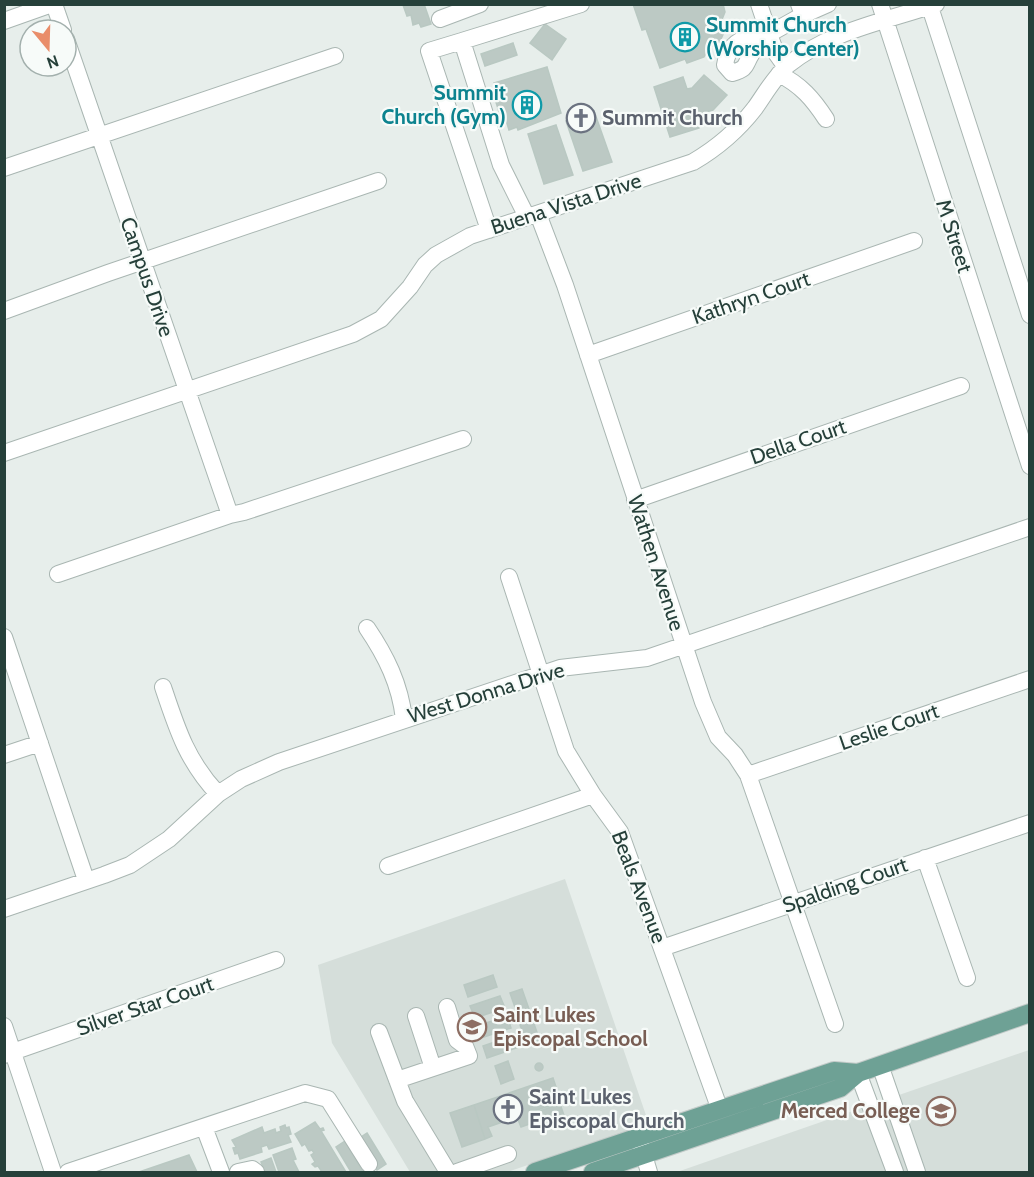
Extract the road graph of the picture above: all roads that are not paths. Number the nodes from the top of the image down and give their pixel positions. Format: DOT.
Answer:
graph roads {
  1 [pos="53,4"];
  2 [pos="480,4"];
  3 [pos="582,4"];
  4 [pos="759,4"];
  5 [pos="828,4"];
  6 [pos="880,4"];
  7 [pos="932,5"];
  8 [pos="801,10"];
  9 [pos="440,19"];
  10 [pos="4,21"];
  11 [pos="885,21"];
  12 [pos="769,34"];
  13 [pos="462,41"];
  14 [pos="335,56"];
  15 [pos="782,71"];
  16 [pos="78,74"];
  17 [pos="826,119"];
  18 [pos="100,137"];
  19 [pos="4,168"];
  20 [pos="378,181"];
  21 [pos="533,216"];
  22 [pos="489,230"];
  23 [pos="914,241"];
  24 [pos="141,262"];
  25 [pos="4,311"];
  26 [pos="1029,315"];
  27 [pos="588,355"];
  28 [pos="962,386"];
  29 [pos="186,391"];
  30 [pos="463,439"];
  31 [pos="4,453"];
  32 [pos="1029,466"];
  33 [pos="635,500"];
  34 [pos="230,515"];
  35 [pos="1029,527"];
  36 [pos="58,574"];
  37 [pos="509,577"];
  38 [pos="367,628"];
  39 [pos="4,637"];
  40 [pos="683,646"];
  41 [pos="540,674"];
  42 [pos="1029,679"];
  43 [pos="163,687"];
  44 [pos="404,719"];
  45 [pos="40,743"];
  46 [pos="4,755"];
  47 [pos="748,775"];
  48 [pos="218,794"];
  49 [pos="593,795"];
  50 [pos="1029,823"];
  51 [pos="925,858"];
  52 [pos="388,866"];
  53 [pos="86,880"];
  54 [pos="791,904"];
  55 [pos="4,909"];
  56 [pos="662,948"];
  57 [pos="276,960"];
  58 [pos="967,978"];
  59 [pos="447,1007"];
  60 [pos="1029,1013"];
  61 [pos="416,1016"];
  62 [pos="835,1024"];
  63 [pos="4,1026"];
  64 [pos="379,1032"];
  65 [pos="9,1054"];
  66 [pos="880,1065"];
  67 [pos="434,1068"];
  68 [pos="858,1073"];
  69 [pos="397,1080"];
  70 [pos="720,1110"];
  71 [pos="204,1127"];
  72 [pos="638,1138"];
  73 [pos="508,1154"];
  74 [pos="369,1164"];
  75 [pos="646,1164"];
  76 [pos="53,1173"];
  77 [pos="68,1173"];
  78 [pos="221,1173"];
  79 [pos="238,1173"];
  80 [pos="256,1173"];
  81 [pos="448,1173"];
  82 [pos="457,1173"];
  83 [pos="536,1173"];
  84 [pos="593,1173"];
  85 [pos="895,1173"];
  86 [pos="916,1173"];
  1 -- 10 [label="street"];
  2 -- 9 [label="street"];
  3 -- 13 [label="street"];
  4 -- 12 [label="street"];
  5 -- 8 [label="street"];
  6 -- 11 [label="street, M Street"];
  7 -- 11 [label="street, Buena Vista Drive"];
  7 -- 26 [label="street"];
  8 -- 12 [label="street"];
  11 -- 15 [label="street, Buena Vista Drive"];
  11 -- 32 [label="street, M Street"];
  12 -- 15 [label="street"];
  13 -- 21 [label="street, Wathen Avenue"];
  13 -- 22 [label="street"];
  14 -- 18 [label="street"];
  15 -- 17 [label="street"];
  15 -- 21 [label="street, Buena Vista Drive"];
  16 -- 18 [label="street, Campus Drive"];
  18 -- 19 [label="street"];
  18 -- 24 [label="street, Campus Drive"];
  20 -- 24 [label="street"];
  21 -- 22 [label="street, Buena Vista Drive"];
  21 -- 27 [label="street, Wathen Avenue"];
  22 -- 29 [label="street, Buena Vista Drive"];
  23 -- 27 [label="street, Kathryn Court"];
  24 -- 25 [label="street"];
  24 -- 29 [label="street, Campus Drive"];
  27 -- 33 [label="street, Wathen Avenue"];
  28 -- 33 [label="street, Della Court"];
  29 -- 31 [label="street, Buena Vista Drive"];
  29 -- 34 [label="street, Campus Drive"];
  30 -- 34 [label="street"];
  33 -- 40 [label="street, Wathen Avenue"];
  34 -- 36 [label="street"];
  35 -- 40 [label="street, West Donna Drive"];
  37 -- 41 [label="street, Beals Avenue"];
  38 -- 44 [label="street"];
  39 -- 45 [label="street"];
  40 -- 41 [label="street, West Donna Drive"];
  40 -- 47 [label="street, Wathen Avenue"];
  41 -- 44 [label="street, West Donna Drive"];
  41 -- 49 [label="street, Beals Avenue"];
  42 -- 47 [label="street, Leslie Court"];
  43 -- 48 [label="street"];
  44 -- 48 [label="street, West Donna Drive"];
  45 -- 46 [label="street"];
  45 -- 53 [label="street"];
  47 -- 54 [label="street, Wathen Avenue"];
  48 -- 53 [label="street, West Donna Drive"];
  49 -- 52 [label="street"];
  49 -- 56 [label="street, Beals Avenue"];
  50 -- 51 [label="street, Spalding Court"];
  51 -- 54 [label="street, Spalding Court"];
  51 -- 58 [label="street"];
  53 -- 55 [label="street, West Donna Drive"];
  54 -- 56 [label="street, Spalding Court"];
  54 -- 62 [label="street, Wathen Avenue"];
  56 -- 70 [label="street, Beals Avenue"];
  57 -- 65 [label="street, Silver Star Court"];
  59 -- 67 [label="street"];
  60 -- 66 [label="main road"];
  61 -- 67 [label="street"];
  63 -- 65 [label="street"];
  64 -- 69 [label="street"];
  65 -- 76 [label="street"];
  66 -- 68 [label="main road"];
  66 -- 86 [label="street"];
  67 -- 69 [label="street"];
  68 -- 70 [label="main road"];
  68 -- 75 [label="main road"];
  68 -- 85 [label="street"];
  69 -- 81 [label="street"];
  70 -- 72 [label="main road"];
  71 -- 74 [label="street"];
  71 -- 77 [label="street"];
  71 -- 78 [label="street"];
  72 -- 75 [label="street"];
  72 -- 83 [label="main road"];
  73 -- 82 [label="street"];
  75 -- 84 [label="main road"];
  79 -- 80 [label="street"];
}
